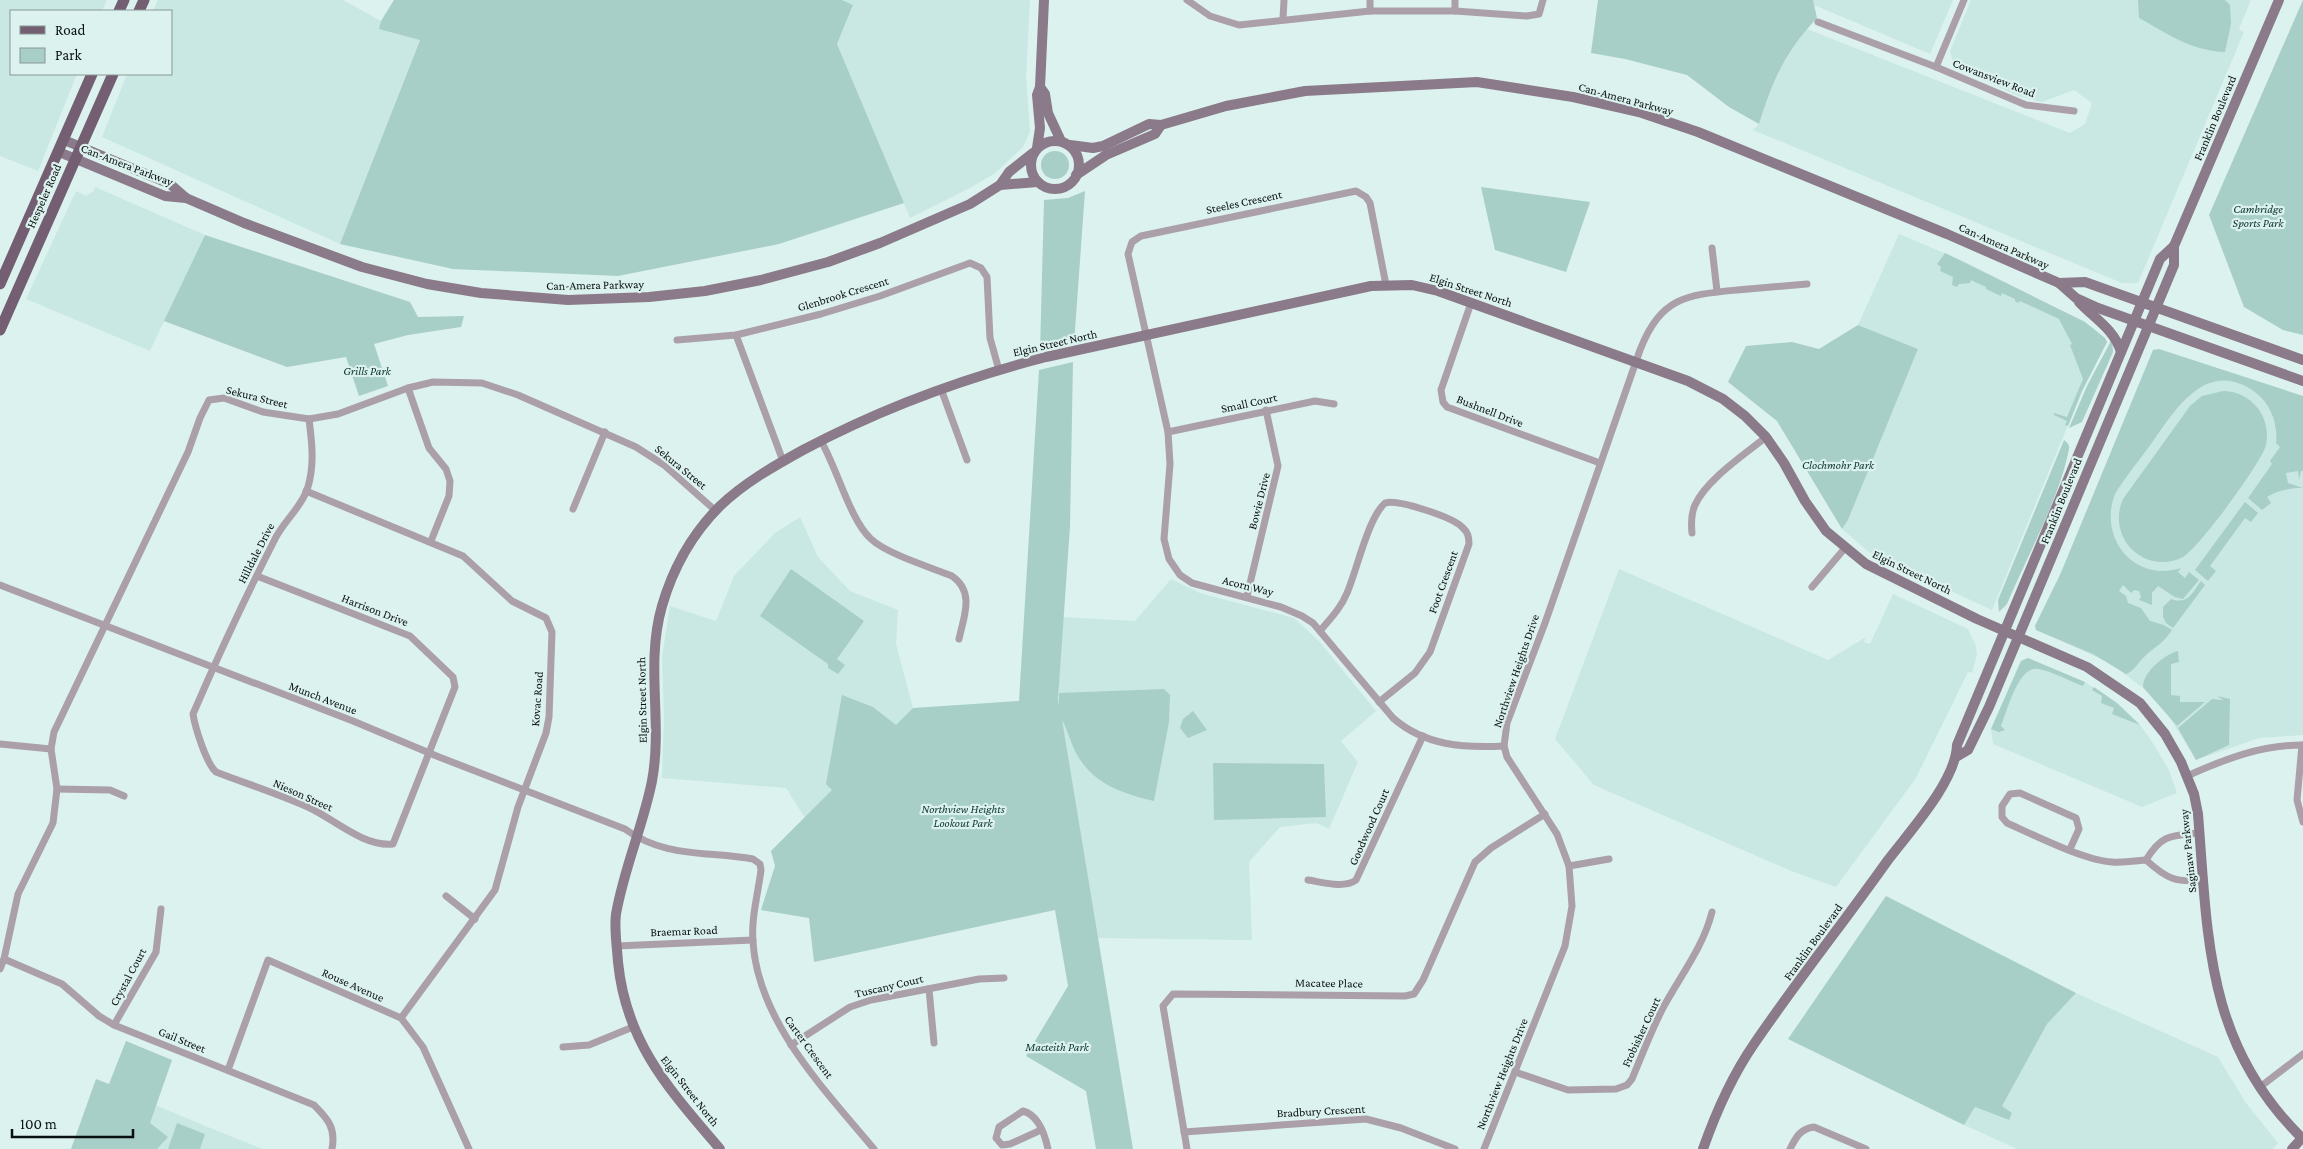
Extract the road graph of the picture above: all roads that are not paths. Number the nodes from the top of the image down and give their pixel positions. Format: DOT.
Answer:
graph roads {
  1 [pos="1044,0"];
  2 [pos="1187,0"];
  3 [pos="1284,0"];
  4 [pos="1370,0"];
  5 [pos="1455,0"];
  6 [pos="1543,0"];
  7 [pos="1964,0"];
  8 [pos="2279,0"];
  9 [pos="1370,10"];
  10 [pos="1455,11"];
  11 [pos="1283,19"];
  12 [pos="1818,22"];
  13 [pos="1936,67"];
  14 [pos="92,75"];
  15 [pos="113,75"];
  16 [pos="1040,87"];
  17 [pos="2074,111"];
  18 [pos="1161,125"];
  19 [pos="64,140"];
  20 [pos="1065,143"];
  21 [pos="81,148"];
  22 [pos="1035,150"];
  23 [pos="59,152"];
  24 [pos="76,159"];
  25 [pos="1076,175"];
  26 [pos="1038,182"];
  27 [pos="1000,185"];
  28 [pos="186,198"];
  29 [pos="2174,246"];
  30 [pos="1712,248"];
  31 [pos="2058,283"];
  32 [pos="0,284"];
  33 [pos="1807,284"];
  34 [pos="1386,285"];
  35 [pos="1717,291"];
  36 [pos="2076,298"];
  37 [pos="1471,303"];
  38 [pos="2141,304"];
  39 [pos="2155,309"];
  40 [pos="2134,321"];
  41 [pos="2148,326"];
  42 [pos="0,330"];
  43 [pos="736,335"];
  44 [pos="1146,336"];
  45 [pos="677,340"];
  46 [pos="2121,352"];
  47 [pos="2303,360"];
  48 [pos="1636,362"];
  49 [pos="999,370"];
  50 [pos="2303,381"];
  51 [pos="408,388"];
  52 [pos="941,389"];
  53 [pos="1334,404"];
  54 [pos="1266,410"];
  55 [pos="309,418"];
  56 [pos="605,432"];
  57 [pos="1168,432"];
  58 [pos="1766,437"];
  59 [pos="822,440"];
  60 [pos="967,460"];
  61 [pos="783,461"];
  62 [pos="1600,464"];
  63 [pos="306,491"];
  64 [pos="573,509"];
  65 [pos="716,511"];
  66 [pos="1692,533"];
  67 [pos="431,542"];
  68 [pos="1845,548"];
  69 [pos="257,576"];
  70 [pos="0,585"];
  71 [pos="1812,587"];
  72 [pos="1247,596"];
  73 [pos="104,626"];
  74 [pos="1320,631"];
  75 [pos="2005,631"];
  76 [pos="2018,637"];
  77 [pos="958,639"];
  78 [pos="213,668"];
  79 [pos="1379,702"];
  80 [pos="1423,736"];
  81 [pos="0,744"];
  82 [pos="2303,745"];
  83 [pos="1504,746"];
  84 [pos="51,749"];
  85 [pos="430,753"];
  86 [pos="1956,758"];
  87 [pos="2188,776"];
  88 [pos="58,790"];
  89 [pos="524,790"];
  90 [pos="124,796"];
  91 [pos="1545,814"];
  92 [pos="2303,822"];
  93 [pos="2199,833"];
  94 [pos="636,837"];
  95 [pos="2070,849"];
  96 [pos="1609,859"];
  97 [pos="2146,860"];
  98 [pos="1569,866"];
  99 [pos="1308,880"];
  100 [pos="2204,880"];
  101 [pos="446,896"];
  102 [pos="161,908"];
  103 [pos="1712,912"];
  104 [pos="475,919"];
  105 [pos="753,940"];
  106 [pos="617,946"];
  107 [pos="4,959"];
  108 [pos="0,969"];
  109 [pos="1004,978"];
  110 [pos="929,989"];
  111 [pos="401,1018"];
  112 [pos="114,1025"];
  113 [pos="632,1027"];
  114 [pos="934,1043"];
  115 [pos="791,1045"];
  116 [pos="563,1047"];
  117 [pos="2303,1054"];
  118 [pos="228,1070"];
  119 [pos="1515,1072"];
  120 [pos="2260,1087"];
  121 [pos="1041,1130"];
  122 [pos="1184,1132"];
  123 [pos="2302,1139"];
  124 [pos="332,1149"];
  125 [pos="468,1149"];
  126 [pos="720,1149"];
  127 [pos="874,1149"];
  128 [pos="1048,1149"];
  129 [pos="1187,1149"];
  130 [pos="1455,1149"];
  131 [pos="1484,1149"];
  132 [pos="1703,1149"];
  133 [pos="1790,1149"];
  134 [pos="1866,1149"];
  135 [pos="2292,1149"];
  1 -- 16 [label="main road"];
  2 -- 11 [label="street"];
  3 -- 11 [label="street"];
  4 -- 9 [label="street"];
  5 -- 10 [label="street"];
  6 -- 10 [label="street"];
  7 -- 13 [label="street, Cowansview Road"];
  8 -- 29 [label="main road, Franklin Boulevard"];
  9 -- 10 [label="street"];
  9 -- 11 [label="street"];
  12 -- 13 [label="street, Cowansview Road"];
  13 -- 17 [label="street, Cowansview Road"];
  14 -- 19 [label="main road, Hespeler Road"];
  15 -- 21 [label="main road, Hespeler Road"];
  16 -- 20 [label="main road"];
  16 -- 22 [label="main road"];
  18 -- 20 [label="main road, Can-Amera Parkway"];
  18 -- 25 [label="main road, Can-Amera Parkway"];
  18 -- 31 [label="main road, Can-Amera Parkway"];
  19 -- 21 [label="main road, Can-Amera Parkway"];
  19 -- 23 [label="main road, Hespeler Road"];
  20 -- 22 [label="main road"];
  20 -- 25 [label="main road"];
  21 -- 24 [label="main road, Hespeler Road"];
  21 -- 28 [label="main road, Can-Amera Parkway"];
  22 -- 26 [label="main road"];
  22 -- 27 [label="main road, Can-Amera Parkway"];
  23 -- 24 [label="main road, Can-Amera Parkway"];
  23 -- 32 [label="main road, Hespeler Road"];
  24 -- 28 [label="main road, Can-Amera Parkway"];
  24 -- 42 [label="main road, Hespeler Road"];
  25 -- 26 [label="main road"];
  26 -- 27 [label="main road, Can-Amera Parkway"];
  27 -- 28 [label="main road, Can-Amera Parkway"];
  29 -- 38 [label="main road, Franklin Boulevard"];
  29 -- 39 [label="main road, Franklin Boulevard"];
  30 -- 35 [label="street"];
  31 -- 36 [label="main road, Can-Amera Parkway"];
  31 -- 38 [label="main road, Can-Amera Parkway"];
  33 -- 35 [label="street, Northview Heights Drive"];
  34 -- 37 [label="main road, Elgin Street North"];
  34 -- 44 [label="main road, Elgin Street North"];
  34 -- 44 [label="street, Steeles Crescent"];
  35 -- 48 [label="street, Northview Heights Drive"];
  36 -- 40 [label="main road, Can-Amera Parkway"];
  36 -- 46 [label="main road"];
  37 -- 48 [label="main road, Elgin Street North"];
  37 -- 62 [label="street, Bushnell Drive"];
  38 -- 39 [label="main road, Can-Amera Parkway"];
  38 -- 40 [label="main road, Franklin Boulevard"];
  39 -- 41 [label="main road, Franklin Boulevard"];
  39 -- 47 [label="main road, Can-Amera Parkway"];
  40 -- 41 [label="main road, Can-Amera Parkway"];
  40 -- 46 [label="main road, Franklin Boulevard"];
  41 -- 50 [label="main road, Can-Amera Parkway"];
  41 -- 76 [label="main road, Franklin Boulevard"];
  43 -- 45 [label="street"];
  43 -- 49 [label="street, Glenbrook Crescent"];
  43 -- 61 [label="street"];
  44 -- 49 [label="main road, Elgin Street North"];
  44 -- 57 [label="street, Acorn Way"];
  46 -- 75 [label="main road, Franklin Boulevard"];
  48 -- 58 [label="main road, Elgin Street North"];
  48 -- 62 [label="street, Northview Heights Drive"];
  49 -- 52 [label="main road, Elgin Street North"];
  51 -- 55 [label="street, Sekura Street"];
  51 -- 56 [label="street, Sekura Street"];
  51 -- 67 [label="street"];
  52 -- 59 [label="main road, Elgin Street North"];
  52 -- 60 [label="street"];
  53 -- 54 [label="street, Small Court"];
  54 -- 57 [label="street, Small Court"];
  54 -- 72 [label="street, Bowie Drive"];
  55 -- 63 [label="street, Hilldale Drive"];
  55 -- 73 [label="street, Sekura Street"];
  56 -- 64 [label="street"];
  56 -- 65 [label="street, Sekura Street"];
  57 -- 72 [label="street, Acorn Way"];
  58 -- 66 [label="street"];
  58 -- 68 [label="main road, Elgin Street North"];
  59 -- 61 [label="main road, Elgin Street North"];
  59 -- 77 [label="street"];
  61 -- 65 [label="main road, Elgin Street North"];
  62 -- 83 [label="street, Northview Heights Drive"];
  63 -- 67 [label="street, Kovac Road"];
  63 -- 69 [label="street, Hilldale Drive"];
  65 -- 94 [label="main road, Elgin Street North"];
  67 -- 89 [label="street, Kovac Road"];
  68 -- 71 [label="street"];
  68 -- 75 [label="main road, Elgin Street North"];
  69 -- 78 [label="street, Hilldale Drive"];
  69 -- 85 [label="street, Harrison Drive"];
  70 -- 73 [label="street, Munch Avenue"];
  72 -- 74 [label="street, Acorn Way"];
  73 -- 78 [label="street, Munch Avenue"];
  73 -- 84 [label="street, Sekura Street"];
  74 -- 79 [label="street, Acorn Way"];
  74 -- 79 [label="street, Foot Crescent"];
  75 -- 76 [label="main road, Saginaw Parkway"];
  75 -- 86 [label="main road, Franklin Boulevard"];
  76 -- 86 [label="main road, Franklin Boulevard"];
  76 -- 87 [label="main road, Saginaw Parkway"];
  78 -- 85 [label="street, Munch Avenue"];
  78 -- 85 [label="street, Nieson Street"];
  79 -- 80 [label="street, Acorn Way"];
  80 -- 83 [label="street, Acorn Way"];
  80 -- 99 [label="street, Goodwood Court"];
  81 -- 84 [label="street"];
  82 -- 87 [label="street"];
  82 -- 92 [label="street"];
  83 -- 91 [label="street, Northview Heights Drive"];
  84 -- 88 [label="street"];
  85 -- 89 [label="street, Munch Avenue"];
  86 -- 132 [label="main road, Franklin Boulevard"];
  87 -- 93 [label="main road, Saginaw Parkway"];
  88 -- 90 [label="street"];
  88 -- 107 [label="street"];
  89 -- 94 [label="street, Munch Avenue"];
  89 -- 104 [label="street, Kovac Road"];
  91 -- 98 [label="street, Northview Heights Drive"];
  91 -- 122 [label="street, Macatee Place"];
  93 -- 97 [label="street"];
  93 -- 100 [label="main road, Saginaw Parkway"];
  94 -- 105 [label="street, Carter Crescent"];
  94 -- 106 [label="main road, Elgin Street North"];
  95 -- 95 [label="street"];
  95 -- 97 [label="street"];
  96 -- 98 [label="street"];
  97 -- 100 [label="street"];
  98 -- 119 [label="street, Northview Heights Drive"];
  100 -- 120 [label="main road, Saginaw Parkway"];
  101 -- 104 [label="street"];
  102 -- 112 [label="street, Crystal Court"];
  103 -- 119 [label="street, Frobisher Court"];
  104 -- 111 [label="street, Kovac Road"];
  105 -- 106 [label="street, Braemar Road"];
  105 -- 115 [label="street, Carter Crescent"];
  106 -- 113 [label="main road, Elgin Street North"];
  107 -- 108 [label="street"];
  107 -- 112 [label="street, Gail Street"];
  109 -- 110 [label="street, Tuscany Court"];
  110 -- 114 [label="street"];
  110 -- 115 [label="street, Tuscany Court"];
  111 -- 118 [label="street, Rouse Avenue"];
  111 -- 125 [label="street, Rouse Avenue"];
  112 -- 118 [label="street, Gail Street"];
  113 -- 116 [label="street"];
  113 -- 126 [label="main road, Elgin Street North"];
  115 -- 127 [label="street, Carter Crescent"];
  117 -- 120 [label="street"];
  118 -- 124 [label="street, Gail Street"];
  119 -- 131 [label="street, Northview Heights Drive"];
  120 -- 123 [label="main road, Saginaw Parkway"];
  121 -- 121 [label="street"];
  121 -- 128 [label="street"];
  122 -- 129 [label="street, Macatee Place"];
  122 -- 130 [label="street, Bradbury Crescent"];
  123 -- 135 [label="main road"];
  133 -- 134 [label="street"];
}
